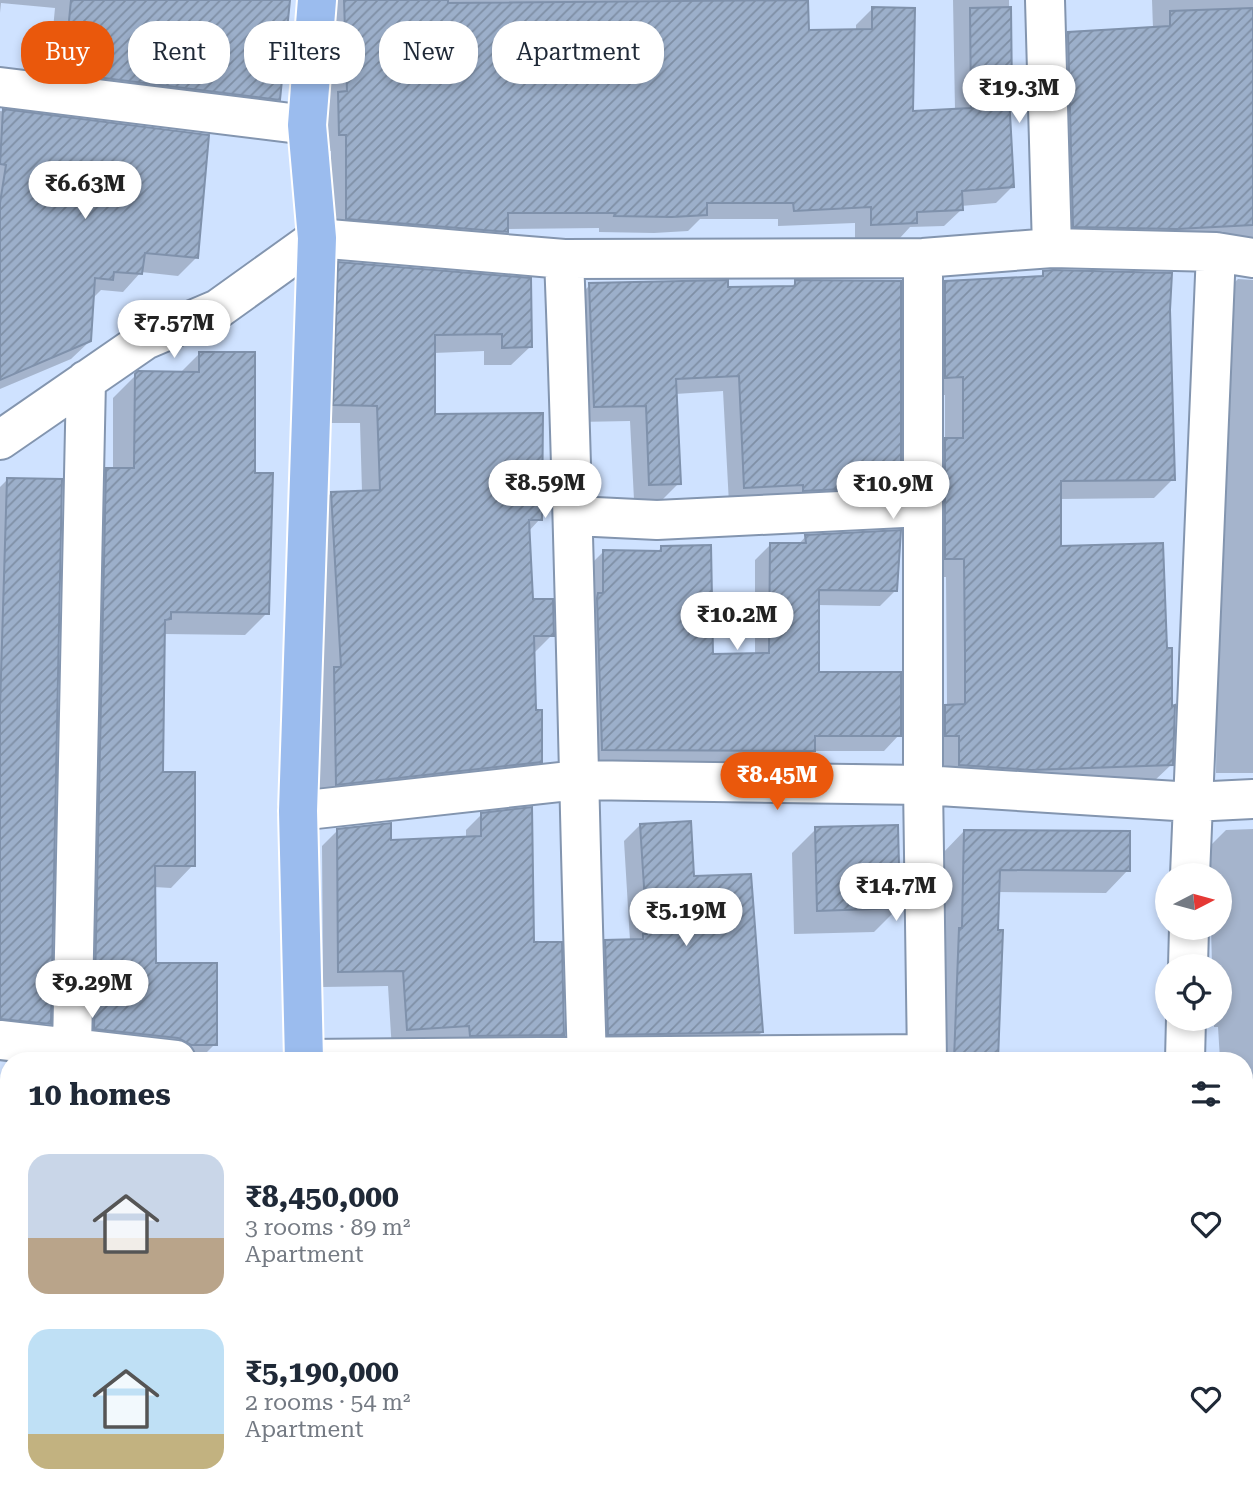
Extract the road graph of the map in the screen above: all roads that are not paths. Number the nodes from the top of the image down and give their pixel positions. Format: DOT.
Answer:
graph roads {
  1 [pos="317,0"];
  2 [pos="1045,0"];
  3 [pos="0,88"];
  4 [pos="307,125"];
  5 [pos="317,238"];
  6 [pos="1052,248"];
  7 [pos="1216,251"];
  8 [pos="923,258"];
  9 [pos="1253,258"];
  10 [pos="564,259"];
  11 [pos="86,380"];
  12 [pos="0,440"];
  13 [pos="923,507"];
  14 [pos="575,516"];
  15 [pos="578,780"];
  16 [pos="923,785"];
  17 [pos="1253,799"];
  18 [pos="1192,802"];
  19 [pos="298,811"];
  20 [pos="1190,863"];
  21 [pos="1186,1031"];
  22 [pos="0,1040"];
  23 [pos="72,1048"];
  24 [pos="107,1052"];
  25 [pos="304,1052"];
  26 [pos="587,1052"];
  27 [pos="927,1052"];
  28 [pos="1185,1052"];
  1 -- 4 [label="main road"];
  2 -- 6 [label="street"];
  3 -- 4 [label="street"];
  4 -- 5 [label="main road"];
  5 -- 10 [label="street"];
  5 -- 11 [label="street"];
  5 -- 19 [label="main road"];
  6 -- 7 [label="street"];
  6 -- 8 [label="street"];
  7 -- 9 [label="street"];
  7 -- 18 [label="street"];
  8 -- 10 [label="street"];
  8 -- 13 [label="street"];
  10 -- 14 [label="street"];
  11 -- 12 [label="street"];
  11 -- 23 [label="street"];
  13 -- 14 [label="street"];
  13 -- 16 [label="street"];
  14 -- 15 [label="street"];
  15 -- 16 [label="street"];
  15 -- 19 [label="street"];
  15 -- 26 [label="street"];
  16 -- 18 [label="street"];
  16 -- 27 [label="street"];
  17 -- 18 [label="street"];
  18 -- 20 [label="street"];
  19 -- 25 [label="main road"];
  21 -- 28 [label="street"];
  22 -- 23 [label="street"];
  23 -- 24 [label="street"];
}
